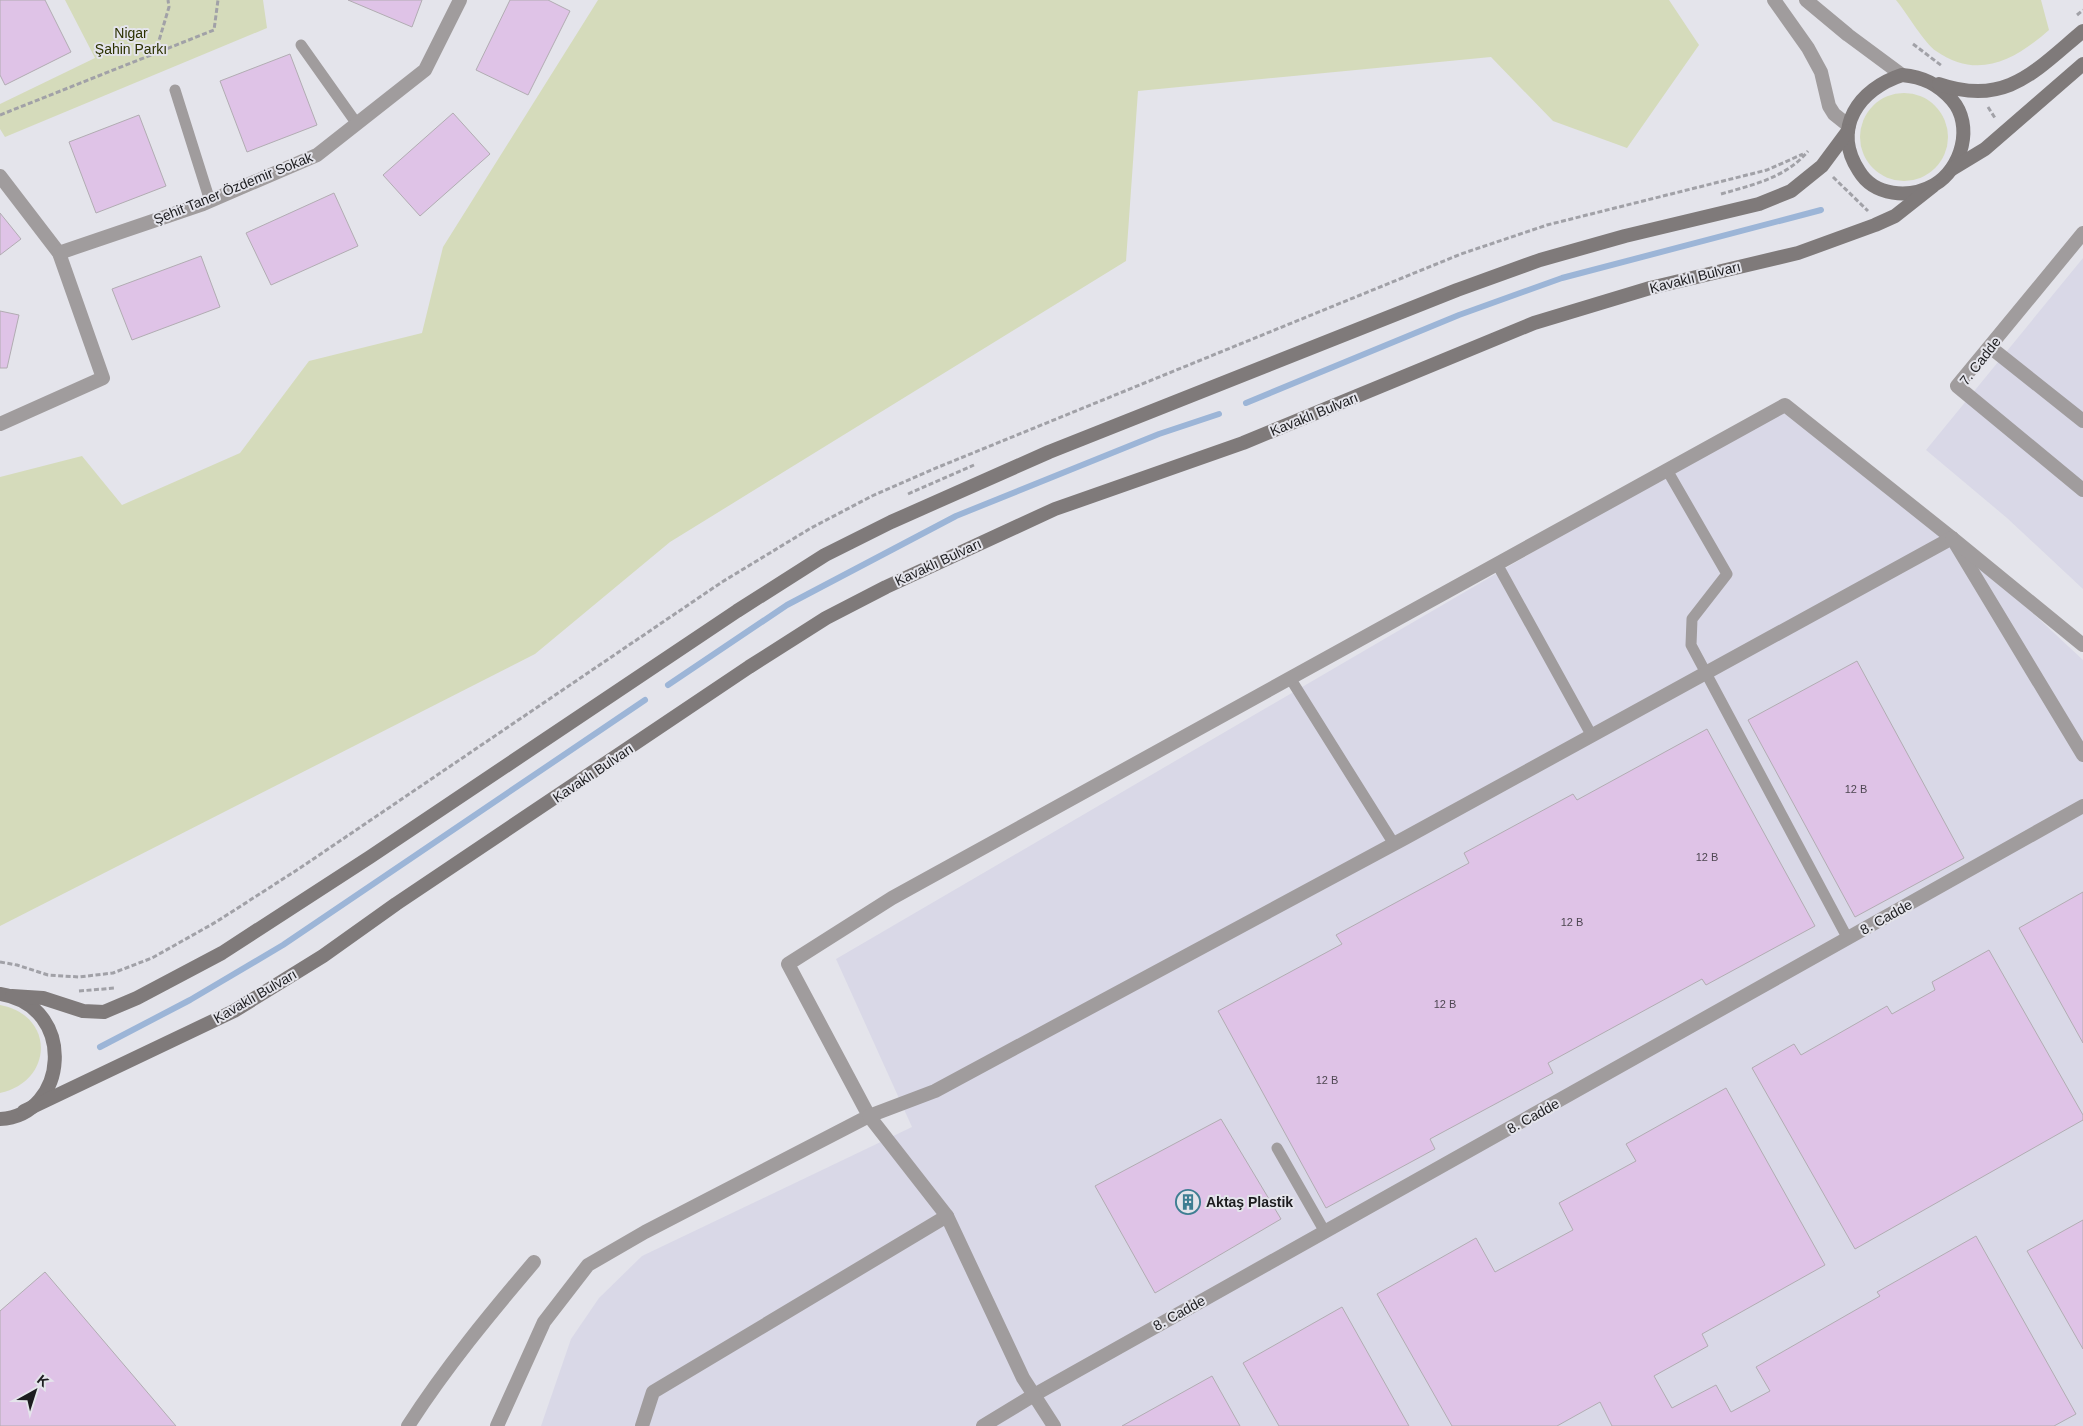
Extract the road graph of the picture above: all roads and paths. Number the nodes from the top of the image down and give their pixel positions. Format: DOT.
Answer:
graph roads {
  1 [pos="168,0"];
  2 [pos="218,0"];
  3 [pos="460,0"];
  4 [pos="1774,0"];
  5 [pos="1806,0"];
  6 [pos="2083,10"];
  7 [pos="2072,20"];
  8 [pos="2083,31"];
  9 [pos="1913,44"];
  10 [pos="301,45"];
  11 [pos="155,55"];
  12 [pos="2083,64"];
  13 [pos="1945,68"];
  14 [pos="1902,75"];
  15 [pos="1931,82"];
  16 [pos="174,90"];
  17 [pos="1986,104"];
  18 [pos="0,115"];
  19 [pos="1998,122"];
  20 [pos="357,124"];
  21 [pos="1848,128"];
  22 [pos="1808,152"];
  23 [pos="1950,171"];
  24 [pos="1829,173"];
  25 [pos="0,176"];
  26 [pos="1933,186"];
  27 [pos="1720,194"];
  28 [pos="210,201"];
  29 [pos="1872,214"];
  30 [pos="2083,233"];
  31 [pos="59,253"];
  32 [pos="1990,347"];
  33 [pos="2083,421"];
  34 [pos="0,424"];
  35 [pos="981,462"];
  36 [pos="1667,470"];
  37 [pos="2083,490"];
  38 [pos="900,498"];
  39 [pos="1952,538"];
  40 [pos="1497,564"];
  41 [pos="2083,645"];
  42 [pos="1704,674"];
  43 [pos="1290,678"];
  44 [pos="1592,736"];
  45 [pos="2083,755"];
  46 [pos="2083,806"];
  47 [pos="1394,844"];
  48 [pos="1848,939"];
  49 [pos="119,987"];
  50 [pos="72,991"];
  51 [pos="6,995"];
  52 [pos="24,1111"];
  53 [pos="869,1116"];
  54 [pos="2,1119"];
  55 [pos="1277,1148"];
  56 [pos="947,1216"];
  57 [pos="1325,1232"];
  58 [pos="534,1262"];
  59 [pos="1034,1395"];
  60 [pos="408,1426"];
  61 [pos="497,1426"];
  62 [pos="642,1426"];
  63 [pos="983,1426"];
  64 [pos="1054,1426"];
  1 -- 11 [label="path"];
  2 -- 11 [label="path"];
  3 -- 20 [label="street, Şehit Taner Özdemir Sokak"];
  4 -- 21 [label="street"];
  5 -- 14 [label="street"];
  6 -- 7 [label="path"];
  8 -- 15 [label="main road"];
  9 -- 13 [label="path"];
  10 -- 20 [label="lane"];
  11 -- 18 [label="path"];
  12 -- 23 [label="main road"];
  14 -- 15 [label="main road"];
  14 -- 21 [label="main road"];
  15 -- 23 [label="main road"];
  16 -- 28 [label="lane"];
  17 -- 19 [label="path"];
  20 -- 28 [label="street, Şehit Taner Özdemir Sokak"];
  21 -- 26 [label="main road"];
  21 -- 51 [label="main road, Kavaklı Bulvarı"];
  22 -- 27 [label="path"];
  23 -- 26 [label="main road"];
  24 -- 29 [label="path"];
  25 -- 31 [label="street"];
  26 -- 52 [label="main road, Kavaklı Bulvarı"];
  28 -- 31 [label="street, Şehit Taner Özdemir Sokak"];
  30 -- 32 [label="street, 7. Cadde"];
  31 -- 34 [label="street"];
  32 -- 33 [label="street"];
  32 -- 37 [label="street, 7. Cadde"];
  35 -- 38 [label="path"];
  36 -- 39 [label="street"];
  36 -- 40 [label="street"];
  36 -- 42 [label="lane"];
  39 -- 41 [label="street"];
  39 -- 42 [label="street"];
  39 -- 45 [label="street"];
  40 -- 43 [label="street"];
  40 -- 44 [label="lane"];
  42 -- 44 [label="street"];
  42 -- 48 [label="lane"];
  43 -- 47 [label="lane"];
  43 -- 53 [label="street"];
  44 -- 47 [label="street"];
  46 -- 48 [label="street, 8. Cadde"];
  47 -- 53 [label="street"];
  48 -- 57 [label="street, 8. Cadde"];
  49 -- 50 [label="path"];
  51 -- 52 [label="main road, Kavaklı Bulvarı"];
  52 -- 54 [label="main road, Kavaklı Bulvarı"];
  53 -- 56 [label="street"];
  53 -- 61 [label="street"];
  55 -- 57 [label="lane"];
  56 -- 59 [label="street"];
  56 -- 62 [label="street"];
  57 -- 59 [label="street, 8. Cadde"];
  58 -- 60 [label="street"];
  59 -- 63 [label="street, 8. Cadde"];
  59 -- 64 [label="street"];
}
